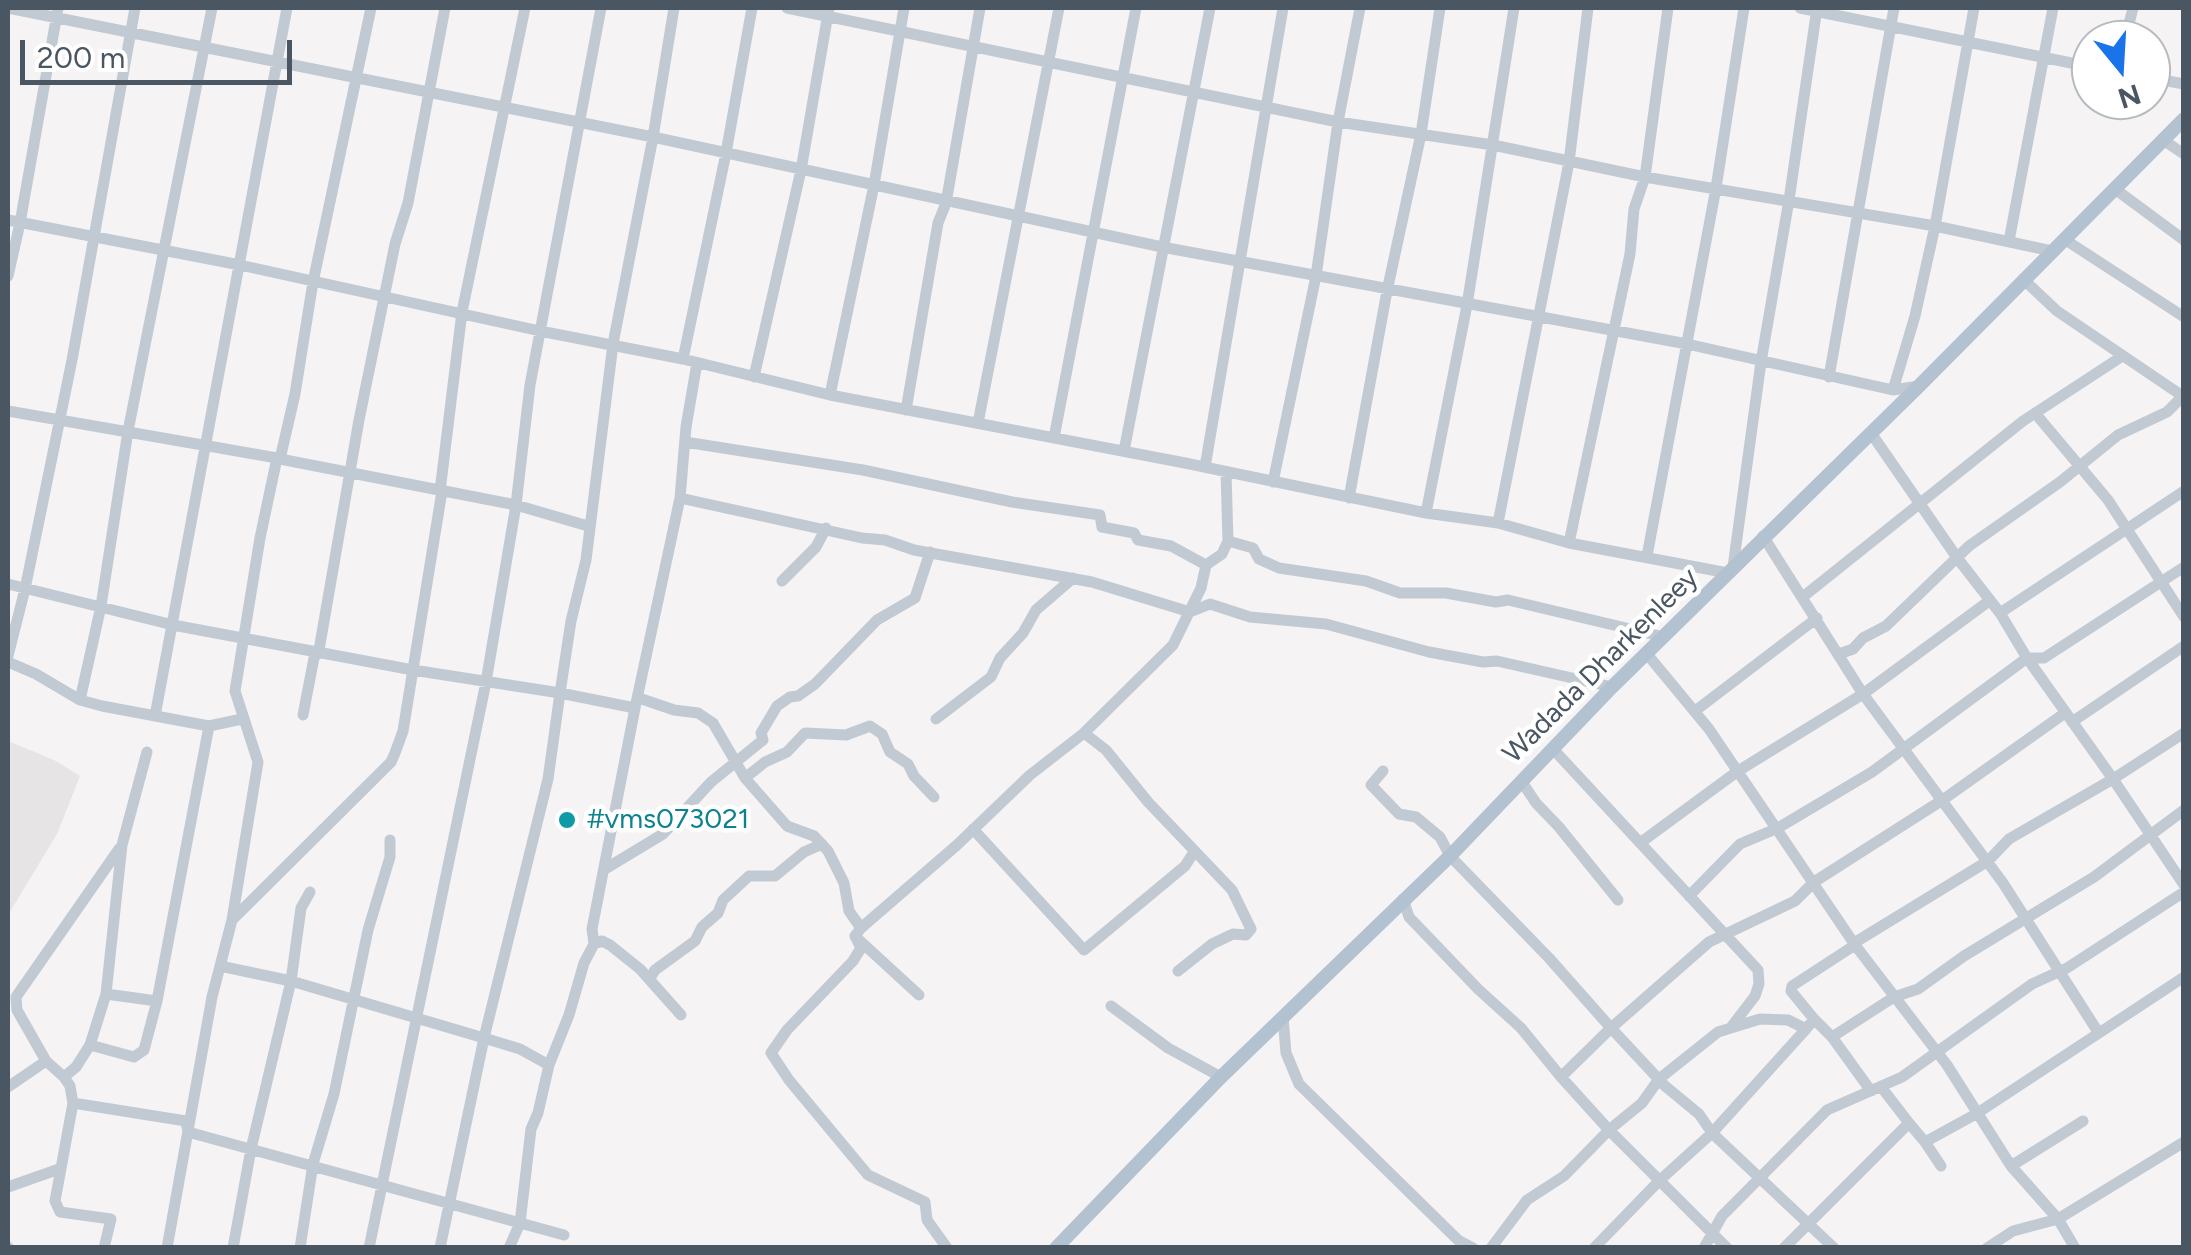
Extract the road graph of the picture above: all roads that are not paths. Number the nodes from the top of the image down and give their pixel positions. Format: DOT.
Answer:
graph roads {
  1 [pos="8,8"];
  2 [pos="135,8"];
  3 [pos="212,8"];
  4 [pos="287,8"];
  5 [pos="371,8"];
  6 [pos="446,8"];
  7 [pos="525,8"];
  8 [pos="601,8"];
  9 [pos="674,8"];
  10 [pos="752,8"];
  11 [pos="787,8"];
  12 [pos="904,8"];
  13 [pos="980,8"];
  14 [pos="1059,8"];
  15 [pos="1136,8"];
  16 [pos="1210,8"];
  17 [pos="1283,8"];
  18 [pos="1360,8"];
  19 [pos="1440,8"];
  20 [pos="1514,8"];
  21 [pos="1588,8"];
  22 [pos="1668,8"];
  23 [pos="1744,8"];
  24 [pos="1800,8"];
  25 [pos="1894,8"];
  26 [pos="1974,8"];
  27 [pos="2053,8"];
  28 [pos="1817,9"];
  29 [pos="828,12"];
  30 [pos="56,13"];
  31 [pos="1890,24"];
  32 [pos="131,31"];
  33 [pos="900,32"];
  34 [pos="1966,40"];
  35 [pos="204,46"];
  36 [pos="973,46"];
  37 [pos="2042,58"];
  38 [pos="1049,61"];
  39 [pos="2071,63"];
  40 [pos="276,64"];
  41 [pos="1124,75"];
  42 [pos="356,79"];
  43 [pos="1195,92"];
  44 [pos="431,94"];
  45 [pos="504,107"];
  46 [pos="1268,108"];
  47 [pos="2184,120"];
  48 [pos="1338,122"];
  49 [pos="578,123"];
  50 [pos="1421,134"];
  51 [pos="653,137"];
  52 [pos="2163,140"];
  53 [pos="1493,145"];
  54 [pos="726,154"];
  55 [pos="2184,154"];
  56 [pos="1569,162"];
  57 [pos="800,170"];
  58 [pos="1645,177"];
  59 [pos="874,185"];
  60 [pos="1716,188"];
  61 [pos="2114,189"];
  62 [pos="1789,200"];
  63 [pos="946,203"];
  64 [pos="1860,212"];
  65 [pos="1017,217"];
  66 [pos="14,222"];
  67 [pos="1935,226"];
  68 [pos="1091,232"];
  69 [pos="93,238"];
  70 [pos="2064,239"];
  71 [pos="2184,240"];
  72 [pos="2009,241"];
  73 [pos="1162,247"];
  74 [pos="163,251"];
  75 [pos="2052,251"];
  76 [pos="1242,261"];
  77 [pos="240,265"];
  78 [pos="8,276"];
  79 [pos="1316,276"];
  80 [pos="2023,280"];
  81 [pos="313,282"];
  82 [pos="1387,291"];
  83 [pos="384,298"];
  84 [pos="1468,304"];
  85 [pos="462,312"];
  86 [pos="1540,318"];
  87 [pos="2184,318"];
  88 [pos="540,331"];
  89 [pos="1614,331"];
  90 [pos="613,344"];
  91 [pos="1686,344"];
  92 [pos="2121,356"];
  93 [pos="683,358"];
  94 [pos="1761,362"];
  95 [pos="697,363"];
  96 [pos="754,377"];
  97 [pos="1829,377"];
  98 [pos="1918,386"];
  99 [pos="1892,390"];
  100 [pos="830,396"];
  101 [pos="2183,396"];
  102 [pos="906,410"];
  103 [pos="8,411"];
  104 [pos="2035,413"];
  105 [pos="58,422"];
  106 [pos="978,423"];
  107 [pos="128,432"];
  108 [pos="1871,433"];
  109 [pos="1054,438"];
  110 [pos="685,442"];
  111 [pos="203,446"];
  112 [pos="1124,451"];
  113 [pos="278,459"];
  114 [pos="2080,464"];
  115 [pos="1205,468"];
  116 [pos="1226,472"];
  117 [pos="352,475"];
  118 [pos="1274,482"];
  119 [pos="441,491"];
  120 [pos="2184,491"];
  121 [pos="680,498"];
  122 [pos="1349,498"];
  123 [pos="1922,504"];
  124 [pos="516,506"];
  125 [pos="1426,513"];
  126 [pos="1498,523"];
  127 [pos="588,526"];
  128 [pos="826,528"];
  129 [pos="2127,529"];
  130 [pos="1763,536"];
  131 [pos="1228,541"];
  132 [pos="1570,543"];
  133 [pos="930,552"];
  134 [pos="1647,556"];
  135 [pos="1958,559"];
  136 [pos="1206,564"];
  137 [pos="2184,567"];
  138 [pos="1731,570"];
  139 [pos="1073,578"];
  140 [pos="782,581"];
  141 [pos="2160,582"];
  142 [pos="8,584"];
  143 [pos="26,588"];
  144 [pos="1804,596"];
  145 [pos="1990,602"];
  146 [pos="101,606"];
  147 [pos="1190,612"];
  148 [pos="2000,613"];
  149 [pos="2184,617"];
  150 [pos="1817,618"];
  151 [pos="173,624"];
  152 [pos="244,636"];
  153 [pos="1664,637"];
  154 [pos="2184,646"];
  155 [pos="320,650"];
  156 [pos="1648,654"];
  157 [pos="1839,654"];
  158 [pos="2027,658"];
  159 [pos="8,659"];
  160 [pos="413,670"];
  161 [pos="486,682"];
  162 [pos="1612,687"];
  163 [pos="560,693"];
  164 [pos="1863,694"];
  165 [pos="80,700"];
  166 [pos="637,703"];
  167 [pos="1695,711"];
  168 [pos="303,715"];
  169 [pos="156,716"];
  170 [pos="242,718"];
  171 [pos="2068,718"];
  172 [pos="936,719"];
  173 [pos="209,726"];
  174 [pos="1084,733"];
  175 [pos="2184,733"];
  176 [pos="1904,748"];
  177 [pos="1554,750"];
  178 [pos="147,752"];
  179 [pos="738,763"];
  180 [pos="1383,771"];
  181 [pos="1738,771"];
  182 [pos="745,778"];
  183 [pos="2114,779"];
  184 [pos="1522,782"];
  185 [pos="934,797"];
  186 [pos="1944,800"];
  187 [pos="2184,810"];
  188 [pos="1778,828"];
  189 [pos="973,829"];
  190 [pos="2150,833"];
  191 [pos="390,840"];
  192 [pos="1640,843"];
  193 [pos="822,844"];
  194 [pos="122,846"];
  195 [pos="1194,852"];
  196 [pos="1450,856"];
  197 [pos="1988,861"];
  198 [pos="605,870"];
  199 [pos="1814,882"];
  200 [pos="2184,888"];
  201 [pos="310,892"];
  202 [pos="1689,896"];
  203 [pos="1403,899"];
  204 [pos="1618,900"];
  205 [pos="2024,918"];
  206 [pos="232,920"];
  207 [pos="858,932"];
  208 [pos="1728,936"];
  209 [pos="594,944"];
  210 [pos="1855,944"];
  211 [pos="220,966"];
  212 [pos="2060,970"];
  213 [pos="1178,971"];
  214 [pos="2184,977"];
  215 [pos="650,978"];
  216 [pos="291,981"];
  217 [pos="106,994"];
  218 [pos="920,995"];
  219 [pos="1894,997"];
  220 [pos="157,1001"];
  221 [pos="352,1002"];
  222 [pos="1111,1006"];
  223 [pos="681,1015"];
  224 [pos="1283,1016"];
  225 [pos="418,1020"];
  226 [pos="1810,1024"];
  227 [pos="1732,1026"];
  228 [pos="1611,1028"];
  229 [pos="2098,1032"];
  230 [pos="1832,1037"];
  231 [pos="484,1038"];
  232 [pos="90,1045"];
  233 [pos="1936,1052"];
  234 [pos="46,1061"];
  235 [pos="548,1065"];
  236 [pos="1561,1076"];
  237 [pos="64,1077"];
  238 [pos="1221,1077"];
  239 [pos="1659,1078"];
  240 [pos="8,1088"];
  241 [pos="1877,1090"];
  242 [pos="72,1103"];
  243 [pos="1976,1114"];
  244 [pos="2084,1121"];
  245 [pos="1909,1123"];
  246 [pos="1608,1130"];
  247 [pos="188,1132"];
  248 [pos="1712,1133"];
  249 [pos="1924,1142"];
  250 [pos="2184,1142"];
  251 [pos="251,1149"];
  252 [pos="314,1164"];
  253 [pos="1941,1166"];
  254 [pos="2012,1166"];
  255 [pos="60,1170"];
  256 [pos="1760,1177"];
  257 [pos="1659,1180"];
  258 [pos="383,1186"];
  259 [pos="8,1187"];
  260 [pos="451,1206"];
  261 [pos="2058,1220"];
  262 [pos="520,1223"];
  263 [pos="1809,1223"];
  264 [pos="1713,1233"];
  265 [pos="564,1235"];
  266 [pos="104,1248"];
  267 [pos="167,1248"];
  268 [pos="233,1248"];
  269 [pos="300,1248"];
  270 [pos="370,1248"];
  271 [pos="440,1248"];
  272 [pos="509,1248"];
  273 [pos="947,1248"];
  274 [pos="1056,1248"];
  275 [pos="1473,1248"];
  276 [pos="1491,1248"];
  277 [pos="1594,1248"];
  278 [pos="1704,1248"];
  279 [pos="1727,1248"];
  280 [pos="1784,1248"];
  281 [pos="1834,1248"];
  282 [pos="1987,1248"];
  283 [pos="2075,1248"];
  1 -- 30 [label="street"];
  2 -- 32 [label="street"];
  3 -- 35 [label="street"];
  4 -- 40 [label="street"];
  5 -- 42 [label="street"];
  6 -- 44 [label="street"];
  7 -- 45 [label="street"];
  8 -- 49 [label="street"];
  9 -- 51 [label="street"];
  10 -- 54 [label="street"];
  11 -- 29 [label="street"];
  12 -- 33 [label="street"];
  13 -- 36 [label="street"];
  14 -- 38 [label="street"];
  15 -- 41 [label="street"];
  16 -- 43 [label="street"];
  17 -- 46 [label="street"];
  18 -- 48 [label="street"];
  19 -- 50 [label="street"];
  20 -- 53 [label="street"];
  21 -- 56 [label="street"];
  22 -- 58 [label="street"];
  23 -- 60 [label="street"];
  24 -- 28 [label="street"];
  25 -- 31 [label="street"];
  26 -- 34 [label="street"];
  27 -- 37 [label="street"];
  28 -- 31 [label="street"];
  28 -- 62 [label="street"];
  29 -- 33 [label="street"];
  29 -- 57 [label="street"];
  30 -- 32 [label="street"];
  30 -- 66 [label="street"];
  31 -- 34 [label="street"];
  31 -- 64 [label="street"];
  32 -- 35 [label="street"];
  32 -- 69 [label="street"];
  33 -- 36 [label="street"];
  33 -- 59 [label="street"];
  34 -- 37 [label="street"];
  34 -- 67 [label="street"];
  35 -- 40 [label="street"];
  35 -- 74 [label="street"];
  36 -- 38 [label="street"];
  36 -- 63 [label="street"];
  37 -- 39 [label="street"];
  37 -- 72 [label="street"];
  38 -- 41 [label="street"];
  38 -- 65 [label="street"];
  40 -- 42 [label="street"];
  40 -- 77 [label="street"];
  41 -- 43 [label="street"];
  41 -- 68 [label="street"];
  42 -- 44 [label="street"];
  42 -- 81 [label="street"];
  43 -- 46 [label="street"];
  43 -- 73 [label="street"];
  44 -- 45 [label="street"];
  44 -- 83 [label="street"];
  45 -- 49 [label="street"];
  45 -- 85 [label="street"];
  46 -- 48 [label="street"];
  46 -- 76 [label="street"];
  47 -- 52 [label="main road, Wadada Dharkenleey"];
  48 -- 50 [label="street"];
  48 -- 79 [label="street"];
  49 -- 51 [label="street"];
  49 -- 88 [label="street"];
  50 -- 53 [label="street"];
  50 -- 82 [label="street"];
  51 -- 54 [label="street"];
  51 -- 90 [label="street"];
  52 -- 55 [label="street"];
  52 -- 61 [label="main road, Wadada Dharkenleey"];
  53 -- 56 [label="street"];
  53 -- 84 [label="street"];
  54 -- 57 [label="street"];
  54 -- 93 [label="street"];
  56 -- 58 [label="street"];
  56 -- 86 [label="street"];
  57 -- 59 [label="street"];
  57 -- 96 [label="street"];
  58 -- 60 [label="street"];
  58 -- 89 [label="street"];
  59 -- 63 [label="street"];
  59 -- 100 [label="street"];
  60 -- 62 [label="street"];
  60 -- 91 [label="street"];
  61 -- 70 [label="main road, Wadada Dharkenleey"];
  61 -- 71 [label="street"];
  62 -- 64 [label="street"];
  62 -- 94 [label="street"];
  63 -- 65 [label="street"];
  63 -- 102 [label="street"];
  64 -- 67 [label="street"];
  64 -- 97 [label="street"];
  65 -- 68 [label="street"];
  65 -- 106 [label="street"];
  66 -- 69 [label="street"];
  66 -- 78 [label="street"];
  67 -- 72 [label="street"];
  67 -- 99 [label="street"];
  68 -- 73 [label="street"];
  68 -- 109 [label="street"];
  69 -- 74 [label="street"];
  69 -- 105 [label="street"];
  70 -- 75 [label="main road, Wadada Dharkenleey"];
  70 -- 87 [label="street"];
  72 -- 75 [label="street"];
  73 -- 76 [label="street"];
  73 -- 112 [label="street"];
  74 -- 77 [label="street"];
  74 -- 107 [label="street"];
  75 -- 80 [label="main road, Wadada Dharkenleey"];
  76 -- 79 [label="street"];
  76 -- 115 [label="street"];
  77 -- 81 [label="street"];
  77 -- 111 [label="street"];
  79 -- 82 [label="street"];
  79 -- 118 [label="street"];
  80 -- 92 [label="street"];
  80 -- 98 [label="main road, Wadada Dharkenleey"];
  81 -- 83 [label="street"];
  81 -- 113 [label="street"];
  82 -- 84 [label="street"];
  82 -- 122 [label="street"];
  83 -- 85 [label="street"];
  83 -- 117 [label="street"];
  84 -- 86 [label="street"];
  84 -- 125 [label="street"];
  85 -- 88 [label="street"];
  85 -- 119 [label="street"];
  86 -- 89 [label="street"];
  86 -- 126 [label="street"];
  88 -- 90 [label="street"];
  88 -- 124 [label="street"];
  89 -- 91 [label="street"];
  89 -- 132 [label="street"];
  90 -- 93 [label="street"];
  90 -- 127 [label="street"];
  91 -- 94 [label="street"];
  91 -- 134 [label="street"];
  92 -- 101 [label="street"];
  92 -- 104 [label="street"];
  93 -- 95 [label="street"];
  94 -- 97 [label="street"];
  94 -- 138 [label="street"];
  95 -- 96 [label="street"];
  95 -- 110 [label="street"];
  96 -- 100 [label="street"];
  97 -- 99 [label="street"];
  98 -- 99 [label="street"];
  98 -- 108 [label="main road, Wadada Dharkenleey"];
  100 -- 102 [label="street"];
  101 -- 114 [label="street"];
  102 -- 106 [label="street"];
  103 -- 105 [label="street"];
  104 -- 114 [label="street"];
  104 -- 123 [label="street"];
  105 -- 107 [label="street"];
  105 -- 143 [label="street"];
  106 -- 109 [label="street"];
  107 -- 111 [label="street"];
  107 -- 146 [label="street"];
  108 -- 123 [label="street"];
  108 -- 130 [label="main road, Wadada Dharkenleey"];
  109 -- 112 [label="street"];
  110 -- 121 [label="street"];
  110 -- 136 [label="street"];
  111 -- 113 [label="street"];
  111 -- 151 [label="street"];
  112 -- 115 [label="street"];
  113 -- 117 [label="street"];
  113 -- 152 [label="street"];
  114 -- 129 [label="street"];
  114 -- 135 [label="street"];
  115 -- 116 [label="street"];
  116 -- 118 [label="street"];
  116 -- 131 [label="street"];
  117 -- 119 [label="street"];
  117 -- 155 [label="street"];
  118 -- 122 [label="street"];
  119 -- 124 [label="street"];
  119 -- 160 [label="street"];
  120 -- 129 [label="street"];
  121 -- 128 [label="street"];
  121 -- 166 [label="street"];
  122 -- 125 [label="street"];
  123 -- 135 [label="street"];
  123 -- 144 [label="street"];
  124 -- 127 [label="street"];
  124 -- 161 [label="street"];
  125 -- 126 [label="street"];
  126 -- 132 [label="street"];
  127 -- 163 [label="street"];
  128 -- 133 [label="street"];
  128 -- 140 [label="street"];
  129 -- 141 [label="street"];
  129 -- 148 [label="street"];
  130 -- 138 [label="main road, Wadada Dharkenleey"];
  130 -- 144 [label="street"];
  131 -- 136 [label="street"];
  131 -- 153 [label="street"];
  132 -- 134 [label="street"];
  133 -- 139 [label="street"];
  133 -- 179 [label="street"];
  134 -- 138 [label="street"];
  135 -- 145 [label="street"];
  135 -- 157 [label="street"];
  136 -- 147 [label="street"];
  137 -- 141 [label="street"];
  138 -- 153 [label="main road, Wadada Dharkenleey"];
  139 -- 147 [label="street"];
  139 -- 172 [label="street"];
  141 -- 149 [label="street"];
  141 -- 158 [label="street"];
  142 -- 143 [label="street"];
  143 -- 146 [label="street"];
  143 -- 159 [label="street"];
  144 -- 150 [label="street"];
  145 -- 148 [label="street"];
  145 -- 164 [label="street"];
  146 -- 151 [label="street"];
  146 -- 165 [label="street"];
  147 -- 162 [label="street"];
  147 -- 174 [label="street"];
  148 -- 158 [label="street"];
  150 -- 157 [label="street"];
  150 -- 167 [label="street"];
  151 -- 152 [label="street"];
  151 -- 169 [label="street"];
  152 -- 155 [label="street"];
  152 -- 170 [label="street"];
  153 -- 156 [label="main road, Wadada Dharkenleey"];
  154 -- 171 [label="street"];
  155 -- 160 [label="street"];
  155 -- 168 [label="street"];
  156 -- 162 [label="main road, Wadada Dharkenleey"];
  156 -- 167 [label="street"];
  157 -- 164 [label="street"];
  158 -- 171 [label="street"];
  158 -- 176 [label="street"];
  159 -- 165 [label="street"];
  160 -- 161 [label="street"];
  160 -- 206 [label="street"];
  161 -- 163 [label="street"];
  161 -- 225 [label="street"];
  162 -- 177 [label="main road, Wadada Dharkenleey"];
  163 -- 166 [label="street"];
  163 -- 231 [label="street"];
  164 -- 176 [label="street"];
  164 -- 181 [label="street"];
  165 -- 169 [label="street"];
  166 -- 179 [label="street"];
  166 -- 198 [label="street"];
  167 -- 181 [label="street"];
  169 -- 173 [label="street"];
  170 -- 173 [label="street"];
  170 -- 206 [label="street"];
  171 -- 183 [label="street"];
  171 -- 186 [label="street"];
  173 -- 220 [label="street"];
  174 -- 189 [label="street"];
  174 -- 195 [label="street"];
  175 -- 183 [label="street"];
  176 -- 186 [label="street"];
  176 -- 188 [label="street"];
  177 -- 184 [label="main road, Wadada Dharkenleey"];
  177 -- 192 [label="street"];
  178 -- 194 [label="street"];
  179 -- 182 [label="street"];
  179 -- 198 [label="street"];
  180 -- 196 [label="street"];
  181 -- 188 [label="street"];
  181 -- 192 [label="street"];
  182 -- 185 [label="street"];
  182 -- 193 [label="street"];
  183 -- 190 [label="street"];
  183 -- 197 [label="street"];
  184 -- 196 [label="main road, Wadada Dharkenleey"];
  184 -- 204 [label="street"];
  186 -- 197 [label="street"];
  186 -- 199 [label="street"];
  187 -- 190 [label="street"];
  188 -- 199 [label="street"];
  188 -- 202 [label="street"];
  189 -- 195 [label="street"];
  189 -- 207 [label="street"];
  190 -- 200 [label="street"];
  190 -- 205 [label="street"];
  191 -- 221 [label="street"];
  192 -- 202 [label="street"];
  193 -- 207 [label="street"];
  193 -- 215 [label="street"];
  194 -- 217 [label="street"];
  194 -- 234 [label="street"];
  195 -- 213 [label="street"];
  196 -- 203 [label="main road, Wadada Dharkenleey"];
  196 -- 228 [label="street"];
  197 -- 205 [label="street"];
  197 -- 210 [label="street"];
  198 -- 209 [label="street"];
  199 -- 208 [label="street"];
  199 -- 210 [label="street"];
  200 -- 212 [label="street"];
  201 -- 216 [label="street"];
  202 -- 208 [label="street"];
  203 -- 224 [label="main road, Wadada Dharkenleey"];
  203 -- 236 [label="street"];
  205 -- 212 [label="street"];
  205 -- 219 [label="street"];
  206 -- 211 [label="street"];
  207 -- 218 [label="street"];
  207 -- 273 [label="street"];
  208 -- 227 [label="street"];
  208 -- 228 [label="street"];
  209 -- 215 [label="street"];
  209 -- 235 [label="street"];
  210 -- 219 [label="street"];
  210 -- 226 [label="street"];
  211 -- 216 [label="street"];
  211 -- 247 [label="street"];
  212 -- 229 [label="street"];
  212 -- 233 [label="street"];
  214 -- 229 [label="street"];
  215 -- 223 [label="street"];
  216 -- 221 [label="street"];
  216 -- 251 [label="street"];
  217 -- 220 [label="street"];
  217 -- 232 [label="street"];
  219 -- 230 [label="street"];
  219 -- 233 [label="street"];
  220 -- 232 [label="street"];
  221 -- 225 [label="street"];
  221 -- 252 [label="street"];
  222 -- 238 [label="street"];
  224 -- 238 [label="main road, Wadada Dharkenleey"];
  224 -- 275 [label="street"];
  225 -- 231 [label="street"];
  225 -- 258 [label="street"];
  226 -- 227 [label="street"];
  226 -- 230 [label="street"];
  226 -- 248 [label="street"];
  227 -- 239 [label="street"];
  228 -- 236 [label="street"];
  228 -- 239 [label="street"];
  229 -- 243 [label="street"];
  230 -- 241 [label="street"];
  231 -- 235 [label="street"];
  231 -- 260 [label="street"];
  232 -- 237 [label="street"];
  233 -- 241 [label="street"];
  233 -- 243 [label="street"];
  234 -- 237 [label="street"];
  234 -- 240 [label="street"];
  235 -- 262 [label="street"];
  236 -- 246 [label="street"];
  237 -- 242 [label="street"];
  238 -- 274 [label="main road, Wadada Dharkenleey"];
  239 -- 246 [label="street"];
  239 -- 248 [label="street"];
  241 -- 245 [label="street"];
  241 -- 256 [label="street"];
  242 -- 247 [label="street"];
  242 -- 255 [label="street"];
  243 -- 249 [label="street"];
  243 -- 254 [label="street"];
  244 -- 254 [label="street"];
  245 -- 249 [label="street"];
  245 -- 263 [label="street"];
  246 -- 257 [label="street"];
  246 -- 276 [label="street"];
  247 -- 251 [label="street"];
  247 -- 267 [label="street"];
  248 -- 256 [label="street"];
  248 -- 257 [label="street"];
  249 -- 253 [label="street"];
  250 -- 261 [label="street"];
  251 -- 252 [label="street"];
  251 -- 268 [label="street"];
  252 -- 258 [label="street"];
  252 -- 269 [label="street"];
  254 -- 261 [label="street"];
  255 -- 259 [label="street"];
  255 -- 266 [label="street"];
  256 -- 263 [label="street"];
  256 -- 264 [label="street"];
  257 -- 264 [label="street"];
  257 -- 277 [label="street"];
  258 -- 260 [label="street"];
  258 -- 270 [label="street"];
  260 -- 262 [label="street"];
  260 -- 271 [label="street"];
  261 -- 282 [label="street"];
  261 -- 283 [label="street"];
  262 -- 265 [label="street"];
  262 -- 272 [label="street"];
  263 -- 280 [label="street"];
  263 -- 281 [label="street"];
  264 -- 278 [label="street"];
  264 -- 279 [label="street"];
}
